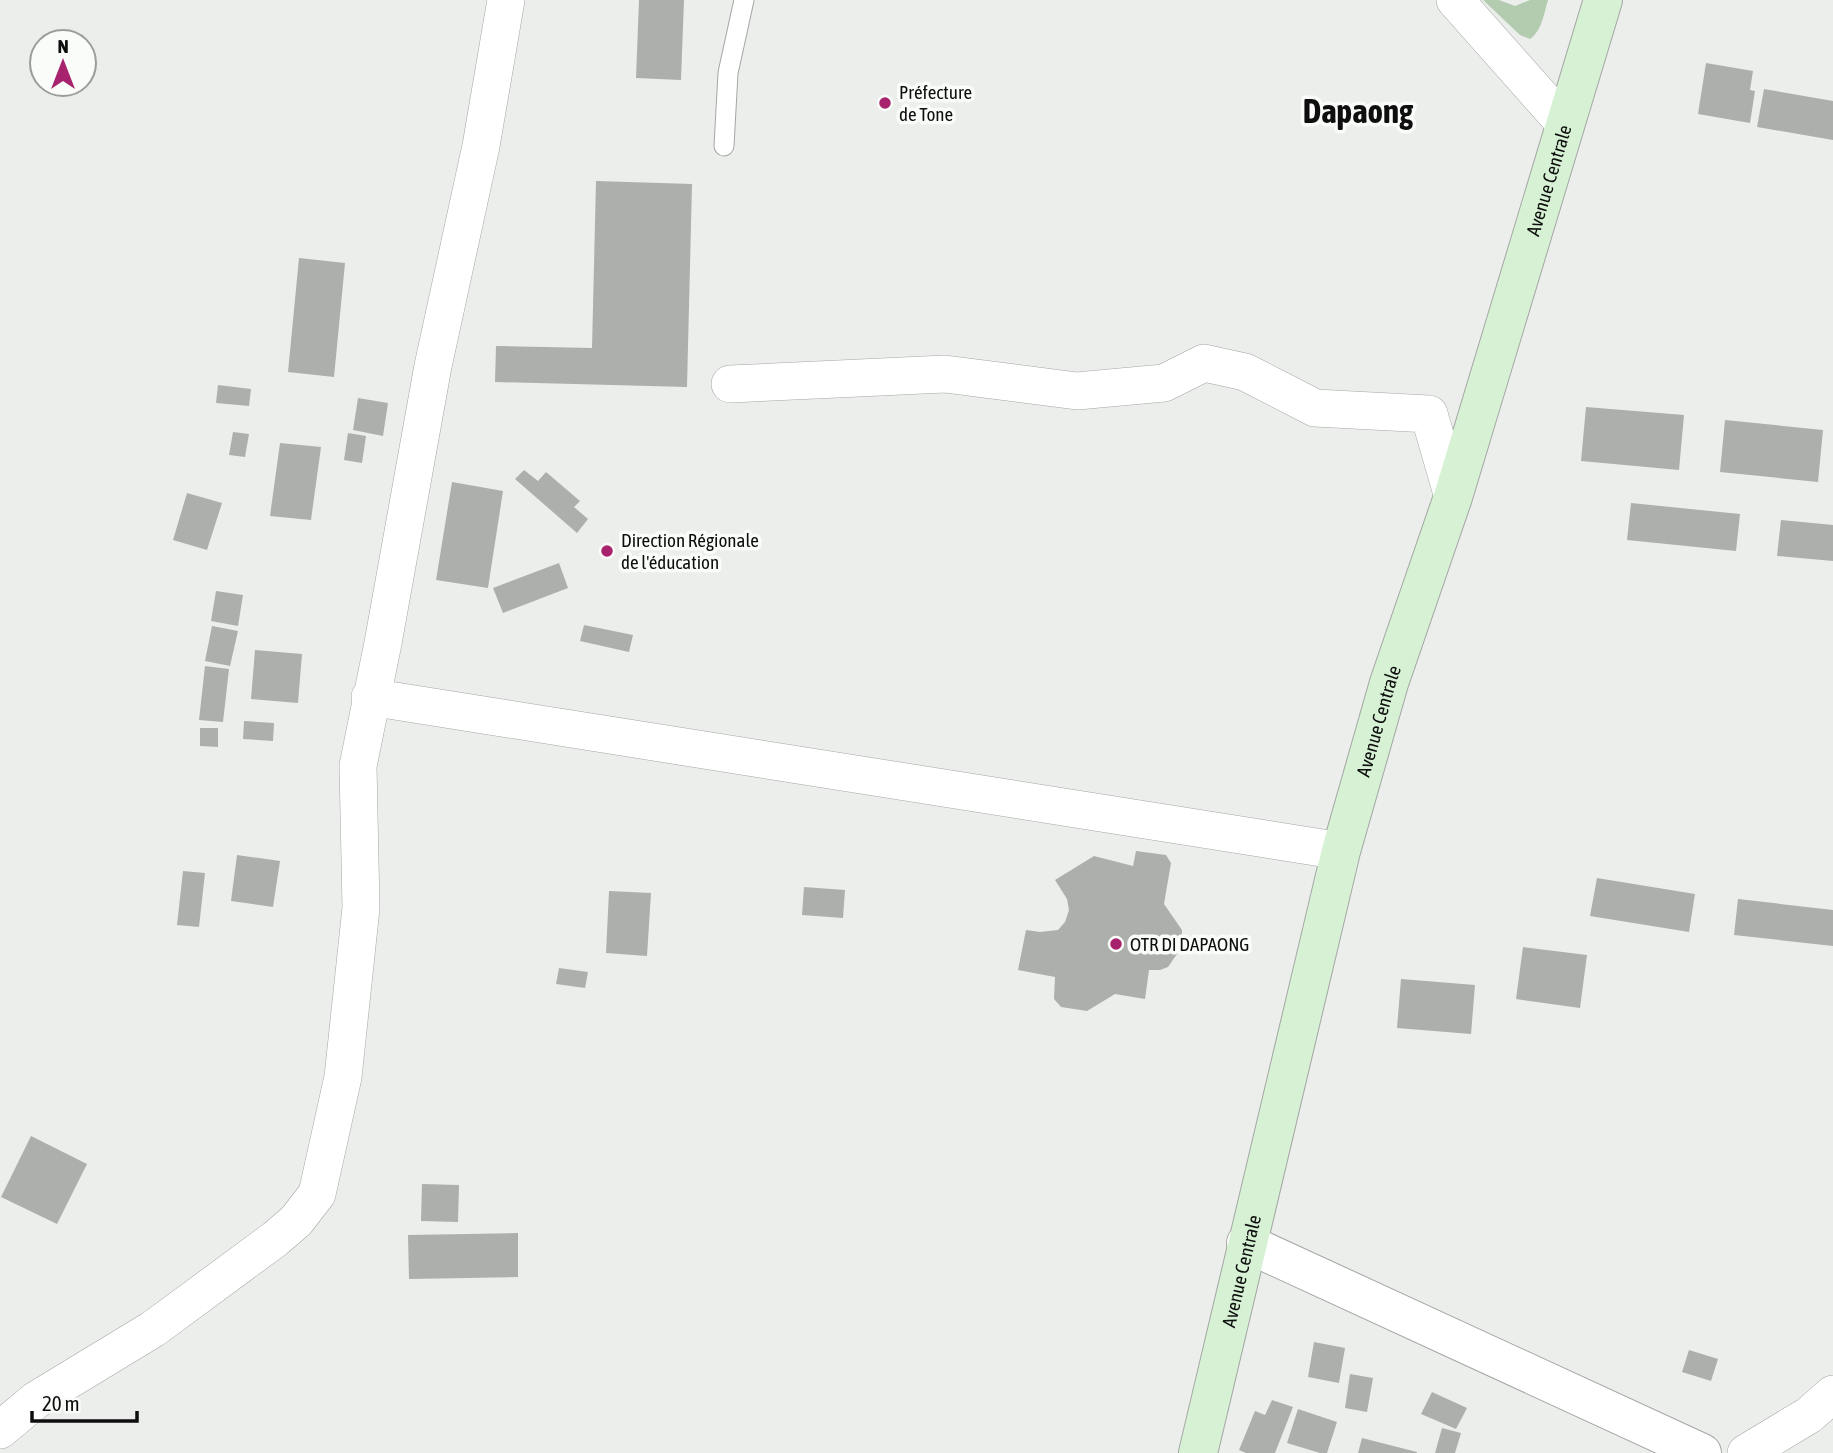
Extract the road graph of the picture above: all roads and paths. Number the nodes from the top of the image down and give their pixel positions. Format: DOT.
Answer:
graph roads {
  1 [pos="506,0"];
  2 [pos="744,0"];
  3 [pos="1455,0"];
  4 [pos="1603,0"];
  5 [pos="1565,124"];
  6 [pos="724,146"];
  7 [pos="730,384"];
  8 [pos="1453,497"];
  9 [pos="370,698"];
  10 [pos="1341,851"];
  11 [pos="1246,1243"];
  12 [pos="1833,1394"];
  13 [pos="0,1430"];
  14 [pos="1198,1453"];
  15 [pos="1702,1453"];
  16 [pos="1746,1453"];
  1 -- 9 [label="street"];
  2 -- 6 [label="lane"];
  3 -- 5 [label="street"];
  4 -- 5 [label="main road, Avenue Centrale"];
  5 -- 8 [label="main road, Avenue Centrale"];
  7 -- 8 [label="street"];
  8 -- 10 [label="main road, Avenue Centrale"];
  9 -- 10 [label="street"];
  9 -- 13 [label="street"];
  10 -- 11 [label="main road, Avenue Centrale"];
  11 -- 14 [label="main road, Avenue Centrale"];
  11 -- 15 [label="street"];
  12 -- 16 [label="street"];
}
